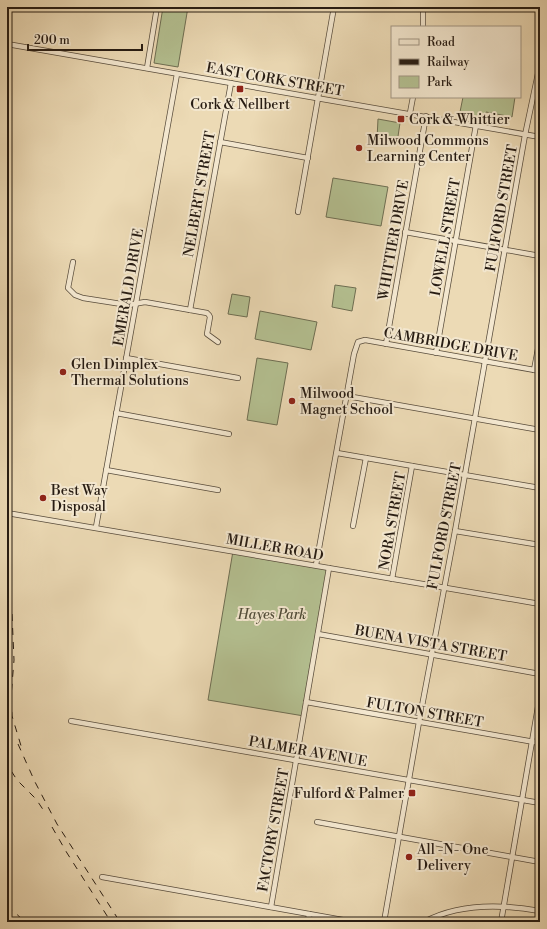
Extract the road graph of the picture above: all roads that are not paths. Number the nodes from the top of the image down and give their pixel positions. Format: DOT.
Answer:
graph roads {
  1 [pos="157,7"];
  2 [pos="334,7"];
  3 [pos="423,7"];
  4 [pos="423,26"];
  5 [pos="7,44"];
  6 [pos="540,64"];
  7 [pos="147,68"];
  8 [pos="177,74"];
  9 [pos="231,83"];
  10 [pos="318,98"];
  11 [pos="413,98"];
  12 [pos="410,114"];
  13 [pos="426,116"];
  14 [pos="476,125"];
  15 [pos="525,135"];
  16 [pos="540,137"];
  17 [pos="220,142"];
  18 [pos="308,158"];
  19 [pos="298,212"];
  20 [pos="405,232"];
  21 [pos="455,241"];
  22 [pos="505,250"];
  23 [pos="540,256"];
  24 [pos="73,262"];
  25 [pos="136,304"];
  26 [pos="190,310"];
  27 [pos="540,338"];
  28 [pos="218,342"];
  29 [pos="386,344"];
  30 [pos="436,353"];
  31 [pos="126,358"];
  32 [pos="485,362"];
  33 [pos="534,370"];
  34 [pos="540,371"];
  35 [pos="238,378"];
  36 [pos="347,396"];
  37 [pos="116,413"];
  38 [pos="475,419"];
  39 [pos="540,430"];
  40 [pos="229,434"];
  41 [pos="337,453"];
  42 [pos="366,458"];
  43 [pos="412,466"];
  44 [pos="106,470"];
  45 [pos="465,475"];
  46 [pos="540,488"];
  47 [pos="218,490"];
  48 [pos="7,513"];
  49 [pos="353,526"];
  50 [pos="96,527"];
  51 [pos="455,531"];
  52 [pos="540,545"];
  53 [pos="316,566"];
  54 [pos="329,568"];
  55 [pos="392,579"];
  56 [pos="444,588"];
  57 [pos="540,604"];
  58 [pos="318,634"];
  59 [pos="432,654"];
  60 [pos="540,674"];
  61 [pos="540,695"];
  62 [pos="306,702"];
  63 [pos="71,722"];
  64 [pos="419,722"];
  65 [pos="532,742"];
  66 [pos="540,743"];
  67 [pos="296,760"];
  68 [pos="409,780"];
  69 [pos="522,800"];
  70 [pos="540,804"];
  71 [pos="317,822"];
  72 [pos="400,837"];
  73 [pos="512,857"];
  74 [pos="540,862"];
  75 [pos="102,877"];
  76 [pos="503,906"];
  77 [pos="271,907"];
  78 [pos="540,911"];
  79 [pos="309,914"];
  80 [pos="308,922"];
  81 [pos="354,922"];
  82 [pos="384,922"];
  83 [pos="424,922"];
  84 [pos="500,922"];
  1 -- 7 [label="street"];
  2 -- 10 [label="street"];
  3 -- 4 [label="street"];
  5 -- 7 [label="street, EAST CORK STREET"];
  6 -- 15 [label="street, FULFORD STREET"];
  7 -- 8 [label="street, EAST CORK STREET"];
  8 -- 9 [label="street, EAST CORK STREET"];
  8 -- 25 [label="street, EMERALD DRIVE"];
  9 -- 10 [label="street, EAST CORK STREET"];
  9 -- 17 [label="street, NELBERT STREET"];
  10 -- 12 [label="street, EAST CORK STREET"];
  10 -- 18 [label="street"];
  11 -- 12 [label="street"];
  12 -- 13 [label="street, EAST CORK STREET"];
  13 -- 14 [label="street, EAST CORK STREET"];
  13 -- 20 [label="street, WHITTIER DRIVE"];
  14 -- 15 [label="street, EAST CORK STREET"];
  14 -- 21 [label="street, LOWELL STREET"];
  15 -- 16 [label="street, EAST CORK STREET"];
  15 -- 22 [label="street, FULFORD STREET"];
  17 -- 18 [label="street"];
  17 -- 26 [label="street, NELBERT STREET"];
  18 -- 19 [label="street"];
  20 -- 21 [label="street"];
  20 -- 29 [label="street, WHITTIER DRIVE"];
  21 -- 22 [label="street"];
  21 -- 30 [label="street, LOWELL STREET"];
  22 -- 23 [label="street"];
  22 -- 32 [label="street, FULFORD STREET"];
  24 -- 25 [label="street"];
  25 -- 26 [label="street"];
  25 -- 31 [label="street, EMERALD DRIVE"];
  26 -- 28 [label="street"];
  27 -- 33 [label="street"];
  29 -- 30 [label="street, CAMBRIDGE DRIVE"];
  29 -- 36 [label="street, CAMBRIDGE DRIVE"];
  30 -- 32 [label="street, CAMBRIDGE DRIVE"];
  31 -- 35 [label="street"];
  31 -- 37 [label="street, EMERALD DRIVE"];
  32 -- 33 [label="street, CAMBRIDGE DRIVE"];
  32 -- 38 [label="street, FULFORD STREET"];
  33 -- 34 [label="street, CAMBRIDGE DRIVE"];
  36 -- 38 [label="street"];
  36 -- 41 [label="street"];
  37 -- 40 [label="street"];
  37 -- 44 [label="street, EMERALD DRIVE"];
  38 -- 39 [label="street"];
  38 -- 45 [label="street, FULFORD STREET"];
  41 -- 42 [label="street"];
  41 -- 53 [label="street"];
  42 -- 43 [label="street"];
  42 -- 49 [label="street"];
  43 -- 45 [label="street"];
  43 -- 55 [label="street, NORA STREET"];
  44 -- 47 [label="street"];
  44 -- 50 [label="street, EMERALD DRIVE"];
  45 -- 46 [label="street"];
  45 -- 51 [label="street, FULFORD STREET"];
  48 -- 50 [label="street, MILLER ROAD"];
  50 -- 53 [label="street, MILLER ROAD"];
  51 -- 52 [label="street"];
  51 -- 56 [label="street, FULFORD STREET"];
  53 -- 54 [label="street, MILLER ROAD"];
  54 -- 55 [label="street, MILLER ROAD"];
  54 -- 58 [label="street, FACTORY STREET"];
  55 -- 56 [label="street, MILLER ROAD"];
  56 -- 57 [label="street, MILLER ROAD"];
  56 -- 59 [label="street, FULFORD STREET"];
  58 -- 59 [label="street, BUENA VISTA STREET"];
  58 -- 62 [label="street, FACTORY STREET"];
  59 -- 60 [label="street, BUENA VISTA STREET"];
  59 -- 64 [label="street, FULFORD STREET"];
  61 -- 65 [label="street"];
  62 -- 64 [label="street, FULTON STREET"];
  62 -- 67 [label="street, FACTORY STREET"];
  63 -- 67 [label="street, PALMER AVENUE"];
  64 -- 65 [label="street, FULTON STREET"];
  64 -- 68 [label="street, FULFORD STREET"];
  65 -- 66 [label="street, FULTON STREET"];
  65 -- 69 [label="street"];
  67 -- 68 [label="street, PALMER AVENUE"];
  67 -- 77 [label="street, FACTORY STREET"];
  68 -- 69 [label="street, PALMER AVENUE"];
  68 -- 72 [label="street, FULFORD STREET"];
  69 -- 70 [label="street, PALMER AVENUE"];
  69 -- 73 [label="street"];
  71 -- 72 [label="street"];
  72 -- 73 [label="street"];
  72 -- 82 [label="street, FULFORD STREET"];
  73 -- 74 [label="street"];
  73 -- 76 [label="street"];
  75 -- 77 [label="street"];
  76 -- 78 [label="street"];
  76 -- 83 [label="street"];
  76 -- 84 [label="street"];
  77 -- 79 [label="street"];
  79 -- 80 [label="street"];
  79 -- 81 [label="street"];
}
